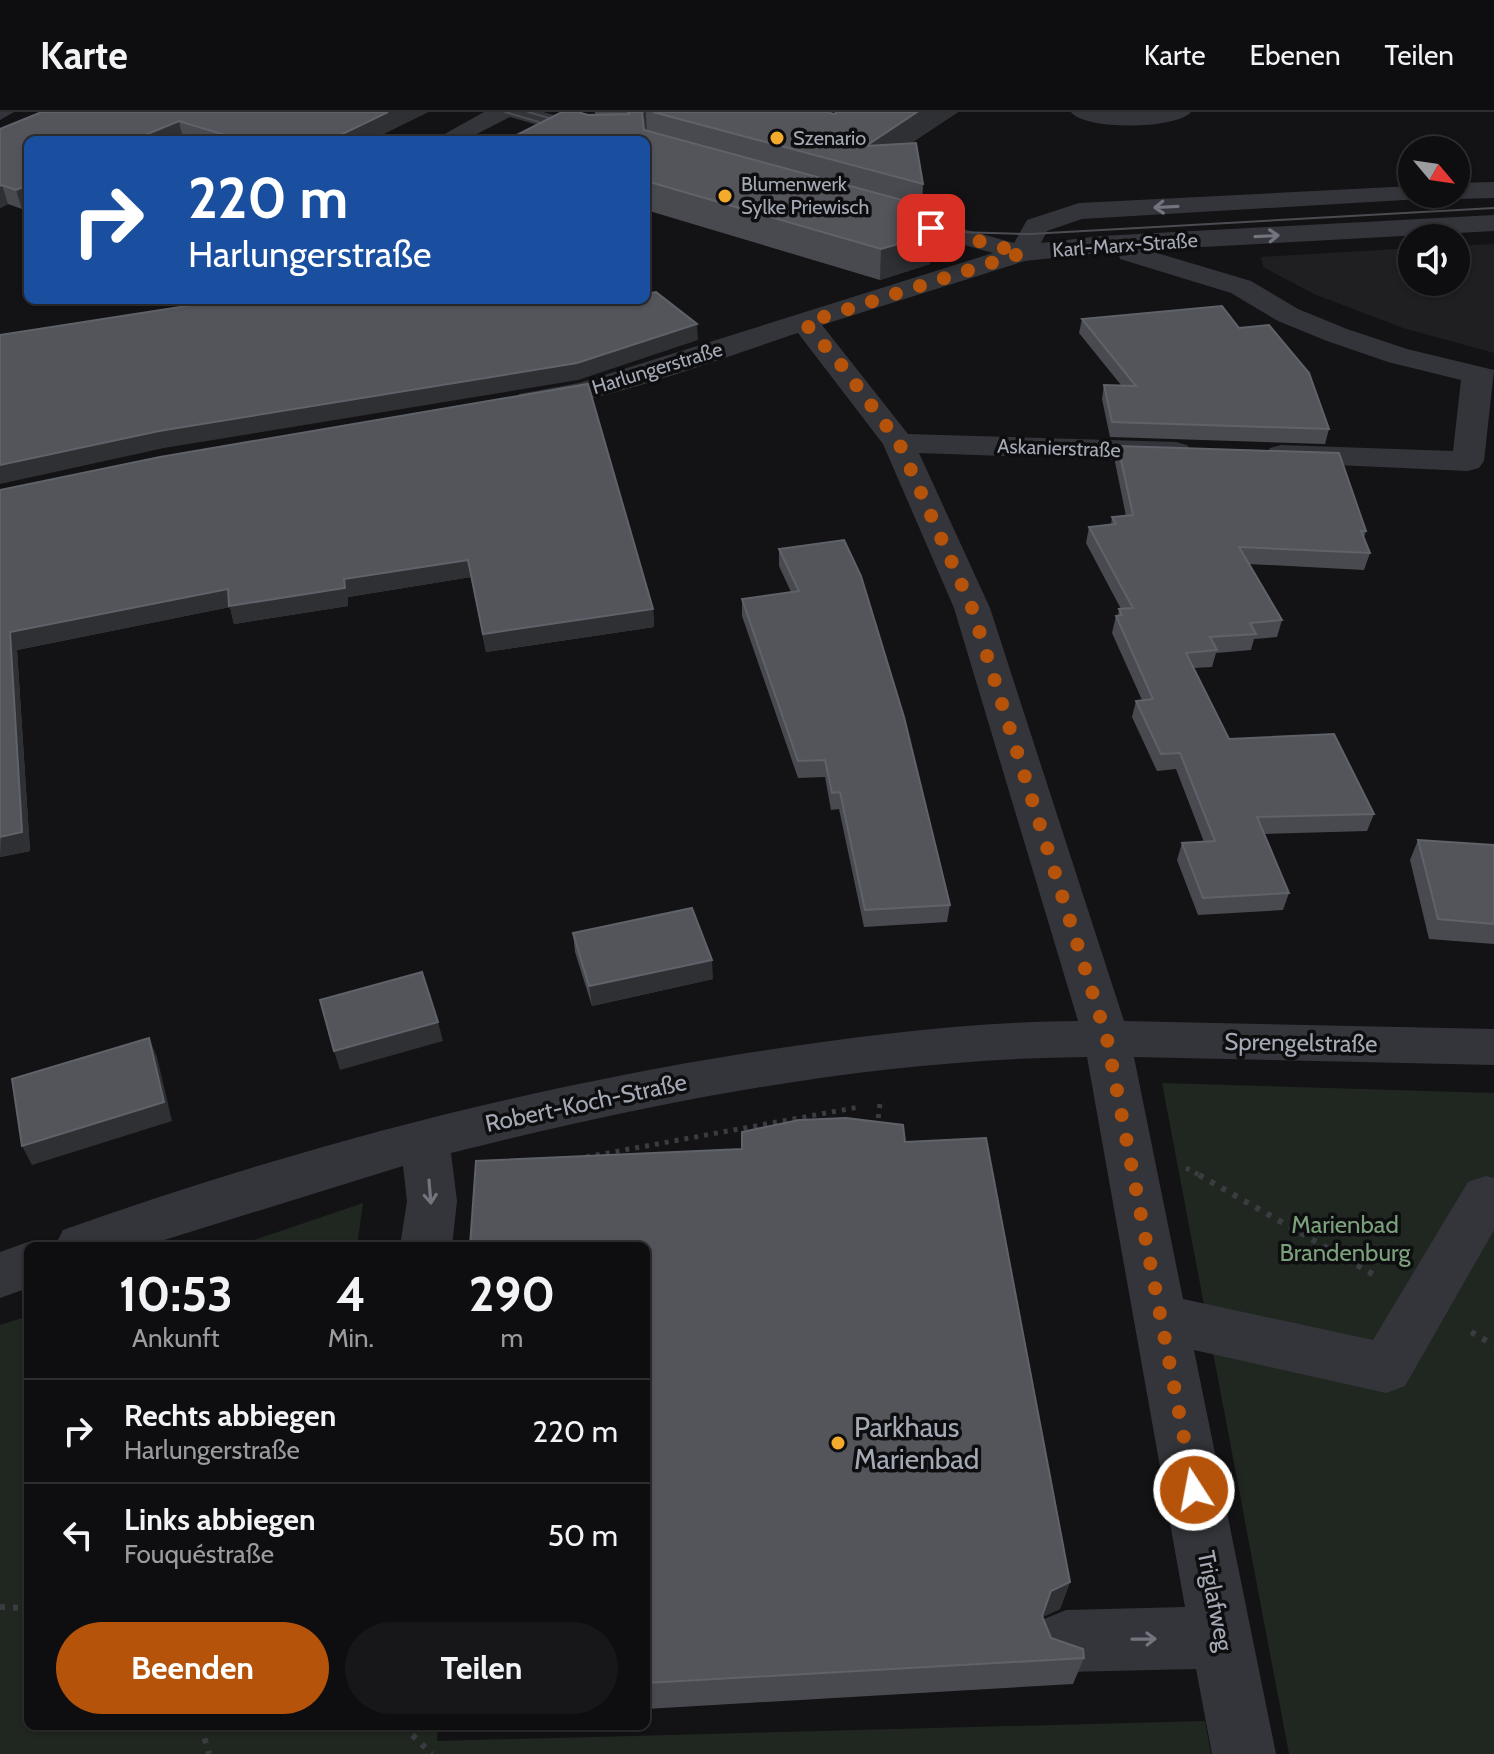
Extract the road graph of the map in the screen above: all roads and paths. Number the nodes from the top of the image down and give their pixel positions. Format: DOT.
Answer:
graph roads {
  1 [pos="502,112"];
  2 [pos="517,112"];
  3 [pos="1083,112"];
  4 [pos="1179,112"];
  5 [pos="28,123"];
  6 [pos="0,135"];
  7 [pos="454,136"];
  8 [pos="602,136"];
  9 [pos="1494,190"];
  10 [pos="1470,191"];
  11 [pos="1398,195"];
  12 [pos="853,206"];
  13 [pos="1494,223"];
  14 [pos="1231,238"];
  15 [pos="1101,244"];
  16 [pos="1022,253"];
  17 [pos="1241,287"];
  18 [pos="805,323"];
  19 [pos="1485,377"];
  20 [pos="506,404"];
  21 [pos="899,443"];
  22 [pos="1200,453"];
  23 [pos="1247,454"];
  24 [pos="1107,1039"];
  25 [pos="1494,1047"];
  26 [pos="880,1103"];
  27 [pos="424,1139"];
  28 [pos="577,1158"];
  29 [pos="1486,1197"];
  30 [pos="92,1242"];
  31 [pos="427,1242"];
  32 [pos="24,1266"];
  33 [pos="0,1275"];
  34 [pos="1160,1318"];
  35 [pos="0,1607"];
  36 [pos="24,1608"];
  37 [pos="1222,1637"];
  38 [pos="1066,1641"];
  39 [pos="202,1730"];
  40 [pos="407,1730"];
  41 [pos="209,1754"];
  42 [pos="432,1754"];
  43 [pos="1244,1754"];
  1 -- 7 [label="street"];
  2 -- 8 [label="street"];
  3 -- 4 [label="street"];
  5 -- 6 [label="street"];
  9 -- 10 [label="street"];
  11 -- 16 [label="street, Karl-Marx-Straße, one-way"];
  12 -- 16 [label="street"];
  14 -- 13 [label="street, Karl-Marx-Straße, one-way"];
  14 -- 15 [label="street, Karl-Marx-Straße"];
  14 -- 17 [label="street"];
  15 -- 16 [label="street, Karl-Marx-Straße"];
  15 -- 17 [label="street"];
  16 -- 18 [label="street, Harlungerstraße"];
  17 -- 19 [label="street"];
  18 -- 20 [label="street, Harlungerstraße"];
  18 -- 21 [label="street, Triglafweg"];
  19 -- 23 [label="street"];
  21 -- 22 [label="street, Askanierstraße"];
  21 -- 24 [label="street, Triglafweg"];
  24 -- 25 [label="street, Sprengelstraße"];
  24 -- 27 [label="street, Robert-Koch-Straße"];
  24 -- 34 [label="street, Triglafweg"];
  26 -- 28 [label="path"];
  27 -- 30 [label="street, Robert-Koch-Straße"];
  27 -- 31 [label="street, one-way"];
  29 -- 34 [label="street"];
  32 -- 33 [label="street"];
  34 -- 37 [label="street, Triglafweg"];
  35 -- 36 [label="path"];
  38 -- 37 [label="street, one-way"];
  37 -- 43 [label="street, Triglafweg"];
  39 -- 41 [label="path"];
  40 -- 42 [label="path"];
}
